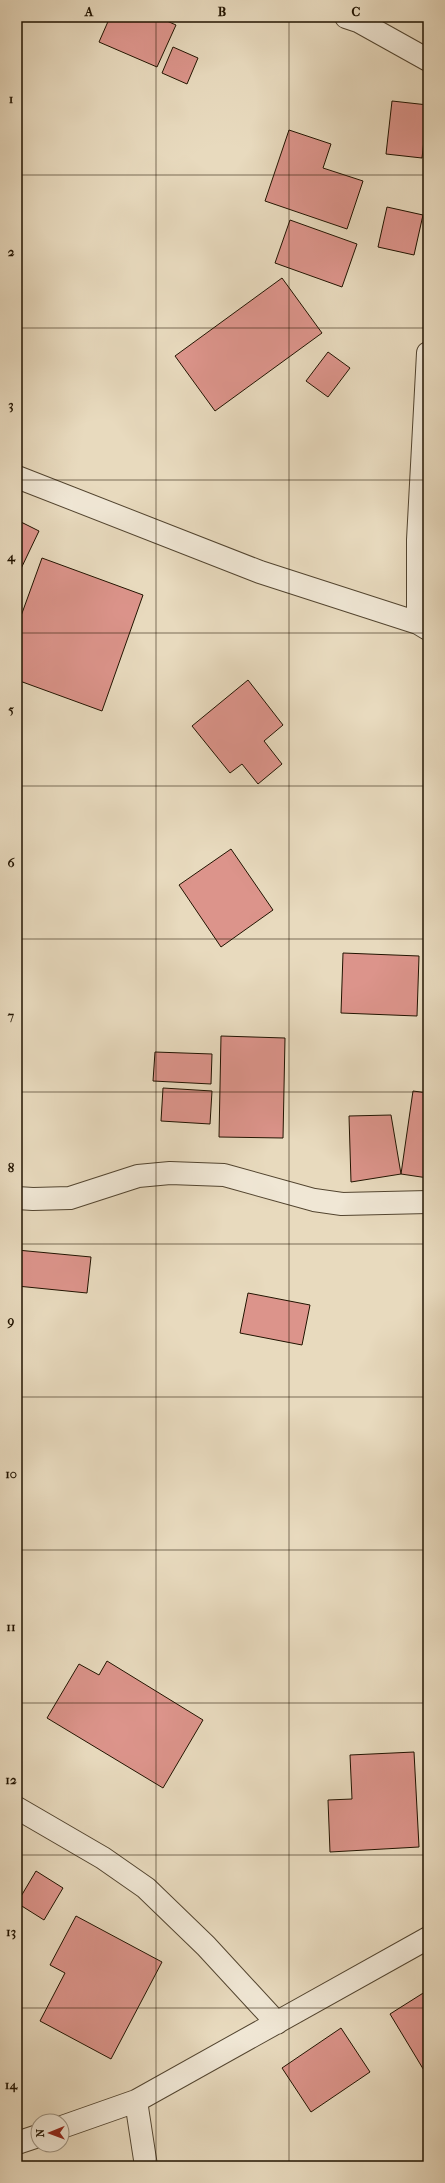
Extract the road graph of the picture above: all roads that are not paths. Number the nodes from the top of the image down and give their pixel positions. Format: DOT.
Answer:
graph roads {
  1 [pos="346,17"];
  2 [pos="428,60"];
  3 [pos="428,353"];
  4 [pos="17,477"];
  5 [pos="423,626"];
  6 [pos="17,1198"];
  7 [pos="428,1202"];
  8 [pos="17,1808"];
  9 [pos="428,1938"];
  10 [pos="276,2023"];
  11 [pos="136,2102"];
  12 [pos="70,2124"];
  13 [pos="30,2139"];
  14 [pos="17,2143"];
  15 [pos="146,2166"];
  1 -- 2 [label="street"];
  3 -- 5 [label="street"];
  4 -- 5 [label="street"];
  6 -- 7 [label="street"];
  8 -- 10 [label="street"];
  9 -- 10 [label="street"];
  10 -- 11 [label="street"];
  11 -- 12 [label="street"];
  11 -- 15 [label="street"];
  13 -- 14 [label="street"];
}
